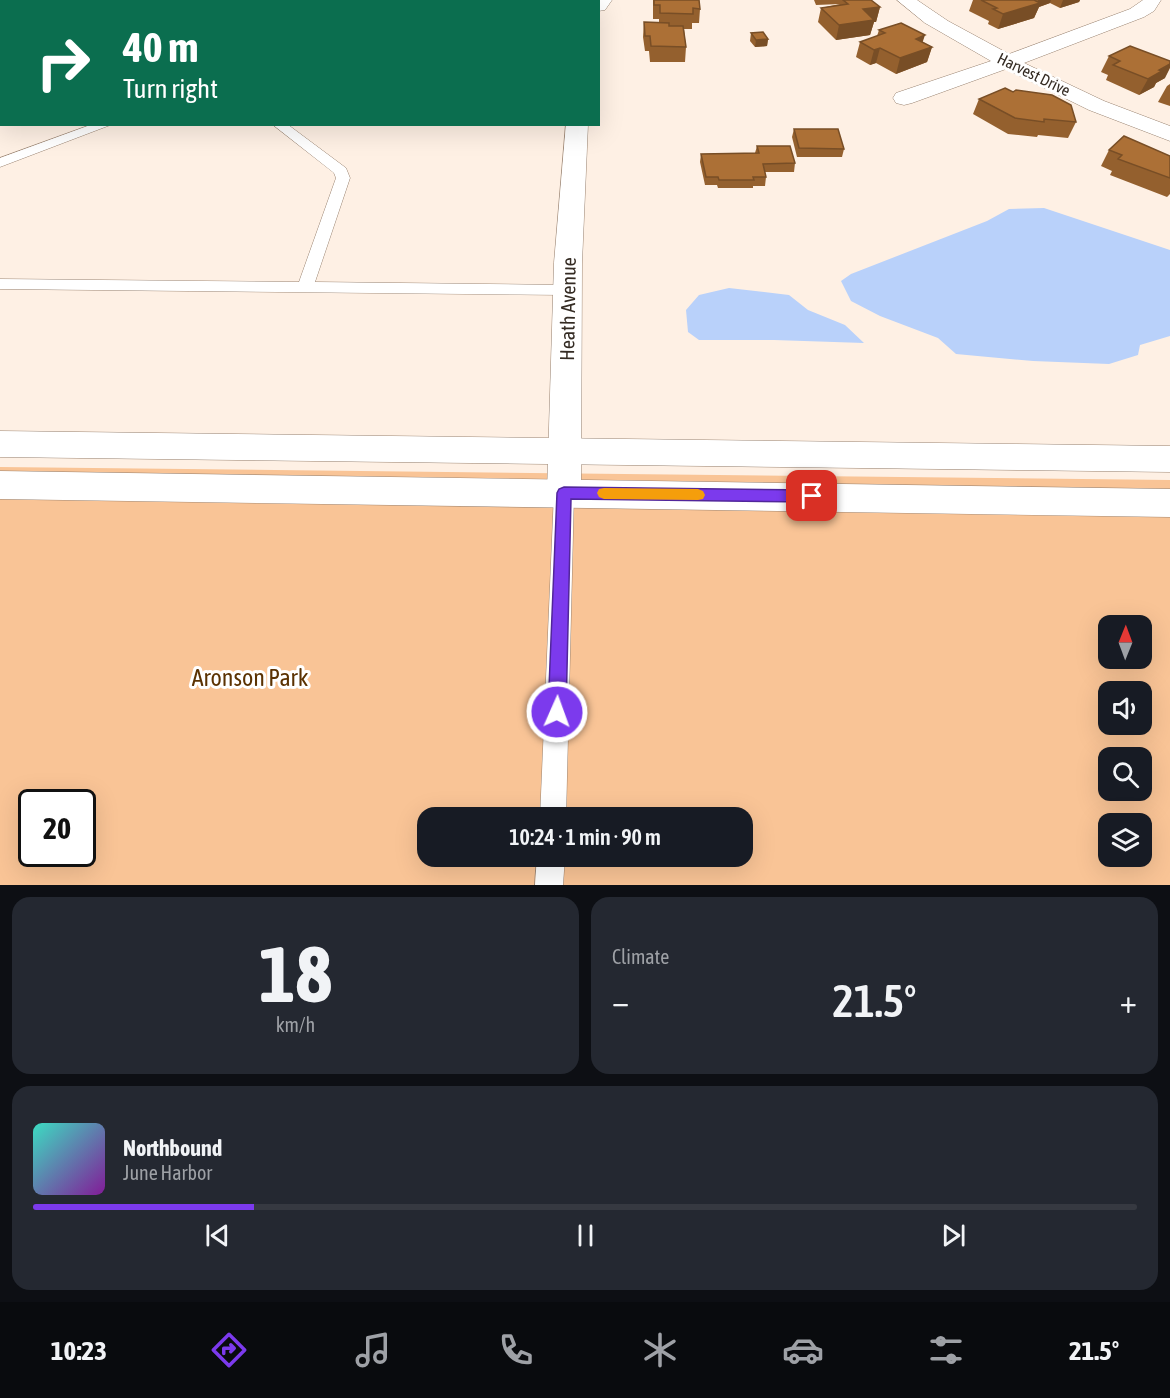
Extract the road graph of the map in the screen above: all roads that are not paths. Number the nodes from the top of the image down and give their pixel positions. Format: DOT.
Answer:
graph roads {
  1 [pos="906,0"];
  2 [pos="1152,0"];
  3 [pos="1007,62"];
  4 [pos="904,98"];
  5 [pos="102,126"];
  6 [pos="281,126"];
  7 [pos="577,126"];
  8 [pos="1170,134"];
  9 [pos="0,163"];
  10 [pos="0,284"];
  11 [pos="305,288"];
  12 [pos="567,290"];
  13 [pos="0,444"];
  14 [pos="564,450"];
  15 [pos="1170,459"];
  16 [pos="0,485"];
  17 [pos="564,493"];
  18 [pos="1170,503"];
  19 [pos="553,807"];
  20 [pos="550,867"];
  21 [pos="549,885"];
  1 -- 3 [label="main road, Harvest Drive"];
  2 -- 3 [label="main road"];
  3 -- 4 [label="main road"];
  3 -- 8 [label="main road, Harvest Drive"];
  5 -- 9 [label="lane"];
  6 -- 11 [label="lane"];
  7 -- 12 [label="main road, Heath Avenue"];
  10 -- 11 [label="lane"];
  11 -- 12 [label="lane"];
  12 -- 14 [label="main road, Heath Avenue"];
  13 -- 14 [label="main road"];
  14 -- 15 [label="main road"];
  14 -- 17 [label="main road, Heath Avenue"];
  16 -- 17 [label="main road"];
  17 -- 18 [label="main road"];
  17 -- 19 [label="lane"];
  20 -- 21 [label="lane"];
}
